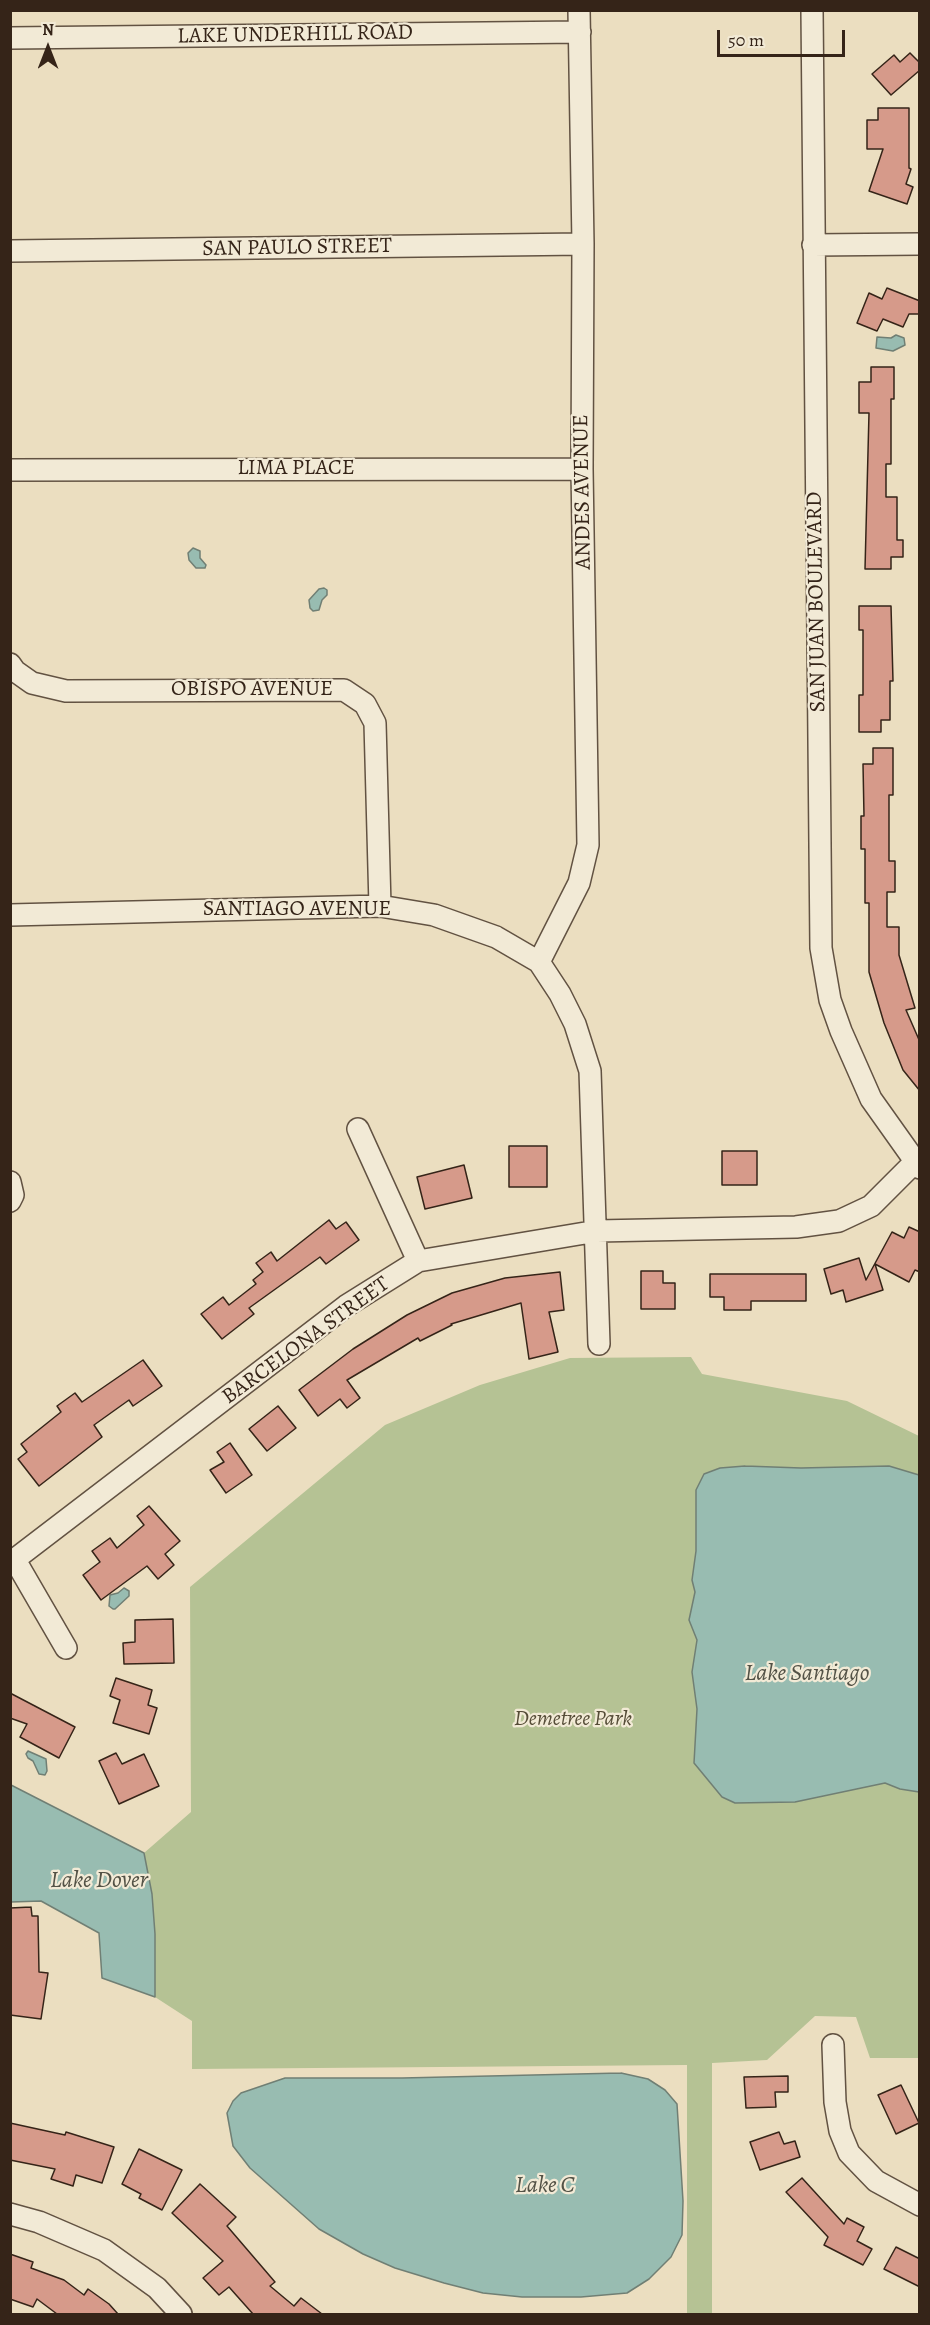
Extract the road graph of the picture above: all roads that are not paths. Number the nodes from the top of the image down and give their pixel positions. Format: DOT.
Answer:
graph roads {
  1 [pos="579,10"];
  2 [pos="812,10"];
  3 [pos="580,32"];
  4 [pos="10,38"];
  5 [pos="583,244"];
  6 [pos="920,244"];
  7 [pos="813,245"];
  8 [pos="10,251"];
  9 [pos="582,469"];
  10 [pos="10,470"];
  11 [pos="10,664"];
  12 [pos="380,906"];
  13 [pos="10,915"];
  14 [pos="539,962"];
  15 [pos="358,1129"];
  16 [pos="917,1166"];
  17 [pos="10,1182"];
  18 [pos="10,1201"];
  19 [pos="597,1232"];
  20 [pos="418,1262"];
  21 [pos="599,1344"];
  22 [pos="13,1562"];
  23 [pos="66,1648"];
  24 [pos="833,2045"];
  25 [pos="920,2205"];
  26 [pos="10,2214"];
  27 [pos="181,2314"];
  1 -- 3 [label="street, ANDES AVENUE"];
  2 -- 7 [label="street, SAN JUAN BOULEVARD"];
  3 -- 4 [label="street, LAKE UNDERHILL ROAD"];
  3 -- 5 [label="street, ANDES AVENUE"];
  5 -- 8 [label="street, SAN PAULO STREET"];
  5 -- 9 [label="street, ANDES AVENUE"];
  6 -- 7 [label="street"];
  7 -- 16 [label="street, SAN JUAN BOULEVARD"];
  9 -- 10 [label="street, LIMA PLACE"];
  9 -- 14 [label="street, ANDES AVENUE"];
  11 -- 12 [label="street, OBISPO AVENUE"];
  12 -- 13 [label="street, SANTIAGO AVENUE"];
  12 -- 14 [label="street, SANTIAGO AVENUE"];
  14 -- 19 [label="street, SANTIAGO AVENUE"];
  15 -- 20 [label="street"];
  16 -- 19 [label="street, BARCELONA STREET"];
  17 -- 18 [label="street"];
  19 -- 20 [label="street, BARCELONA STREET"];
  19 -- 21 [label="street, SANTIAGO AVENUE"];
  20 -- 22 [label="street, BARCELONA STREET"];
  22 -- 23 [label="street"];
  24 -- 25 [label="street"];
  26 -- 27 [label="street"];
}
